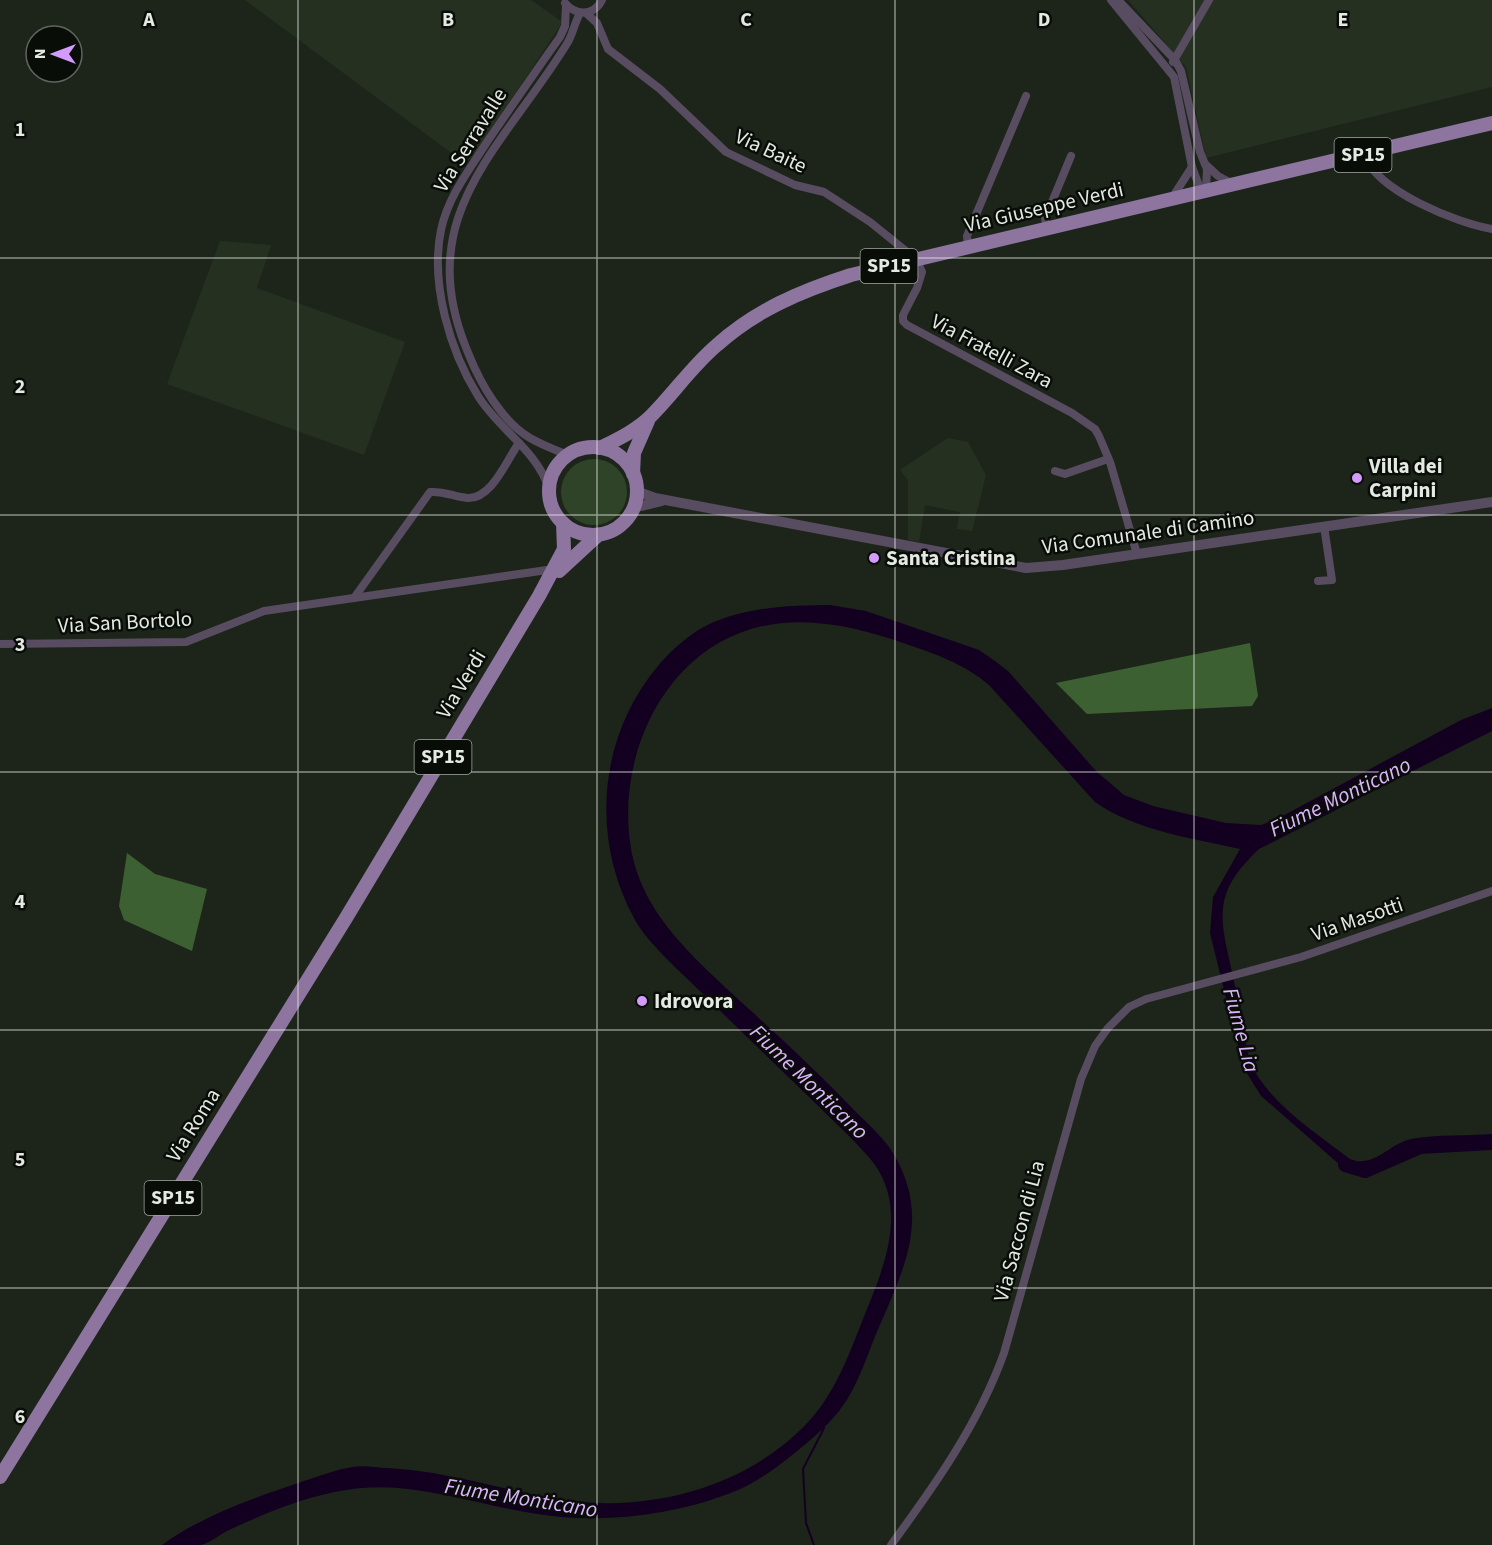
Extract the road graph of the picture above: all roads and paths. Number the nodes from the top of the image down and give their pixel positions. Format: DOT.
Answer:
graph roads {
  1 [pos="1111,0"];
  2 [pos="1118,0"];
  3 [pos="1209,0"];
  4 [pos="565,2"];
  5 [pos="601,2"];
  6 [pos="583,13"];
  7 [pos="601,32"];
  8 [pos="1175,60"];
  9 [pos="1169,69"];
  10 [pos="1026,96"];
  11 [pos="1492,123"];
  12 [pos="1365,155"];
  13 [pos="1071,156"];
  14 [pos="1205,164"];
  15 [pos="1192,167"];
  16 [pos="1233,184"];
  17 [pos="1203,191"];
  18 [pos="1172,198"];
  19 [pos="1047,228"];
  20 [pos="1492,229"];
  21 [pos="968,246"];
  22 [pos="916,259"];
  23 [pos="650,417"];
  24 [pos="519,443"];
  25 [pos="600,448"];
  26 [pos="568,455"];
  27 [pos="1108,459"];
  28 [pos="1055,471"];
  29 [pos="633,475"];
  30 [pos="549,489"];
  31 [pos="636,491"];
  32 [pos="668,501"];
  33 [pos="1492,502"];
  34 [pos="633,508"];
  35 [pos="563,524"];
  36 [pos="1324,526"];
  37 [pos="598,535"];
  38 [pos="1137,554"];
  39 [pos="554,569"];
  40 [pos="1318,581"];
  41 [pos="539,596"];
  42 [pos="354,598"];
  43 [pos="0,644"];
  44 [pos="1492,891"];
  45 [pos="346,918"];
  46 [pos="1220,978"];
  47 [pos="0,1477"];
  48 [pos="891,1545"];
  1 -- 9 [label="street"];
  2 -- 8 [label="street"];
  3 -- 8 [label="street"];
  4 -- 6 [label="street"];
  4 -- 24 [label="street, Via Serravalle"];
  5 -- 6 [label="street"];
  5 -- 7 [label="street, Via Baite"];
  6 -- 7 [label="street, Via Baite"];
  6 -- 26 [label="street, Via Serravalle"];
  7 -- 22 [label="street, Via Baite"];
  8 -- 9 [label="street"];
  8 -- 14 [label="street"];
  9 -- 15 [label="street"];
  10 -- 21 [label="street"];
  11 -- 12 [label="main road, Via Giuseppe Verdi / SP15"];
  12 -- 16 [label="main road, Via Giuseppe Verdi / SP15"];
  12 -- 20 [label="street"];
  13 -- 19 [label="street"];
  14 -- 16 [label="street"];
  14 -- 17 [label="street"];
  15 -- 17 [label="street"];
  15 -- 18 [label="street"];
  16 -- 17 [label="main road, Via Giuseppe Verdi / SP15"];
  17 -- 18 [label="main road, Via Giuseppe Verdi / SP15"];
  18 -- 19 [label="main road, Via Giuseppe Verdi / SP15"];
  19 -- 21 [label="main road, Via Giuseppe Verdi / SP15"];
  21 -- 22 [label="main road, Via Giuseppe Verdi / SP15"];
  22 -- 23 [label="main road, Via Giuseppe Verdi / SP15"];
  22 -- 27 [label="street, Via Fratelli Zara"];
  23 -- 25 [label="main road, SP15"];
  23 -- 29 [label="main road, SP15"];
  24 -- 30 [label="street, Via Serravalle"];
  24 -- 42 [label="street"];
  25 -- 26 [label="main road, SP15"];
  25 -- 29 [label="main road"];
  26 -- 30 [label="main road"];
  27 -- 28 [label="street"];
  27 -- 38 [label="street, Via Fratelli Zara"];
  29 -- 31 [label="main road, SP15"];
  30 -- 35 [label="main road, SP15"];
  31 -- 32 [label="street, Via Comunale di Camino"];
  31 -- 34 [label="main road, SP15"];
  32 -- 34 [label="street, Via Comunale di Camino"];
  32 -- 38 [label="street, Via Comunale di Camino"];
  33 -- 36 [label="street, Via Comunale di Camino"];
  34 -- 37 [label="main road, SP15"];
  35 -- 37 [label="main road"];
  35 -- 39 [label="main road, SP15"];
  36 -- 38 [label="street, Via Comunale di Camino"];
  36 -- 40 [label="street"];
  37 -- 41 [label="main road, SP15"];
  39 -- 41 [label="main road, SP15"];
  39 -- 42 [label="street, Via San Bortolo"];
  41 -- 45 [label="main road, Via Verdi / SP15"];
  42 -- 43 [label="street, Via San Bortolo"];
  44 -- 46 [label="street, Via Masotti"];
  45 -- 47 [label="main road, Via Roma / SP15"];
  46 -- 48 [label="street, Via Saccon di Lia"];
}
